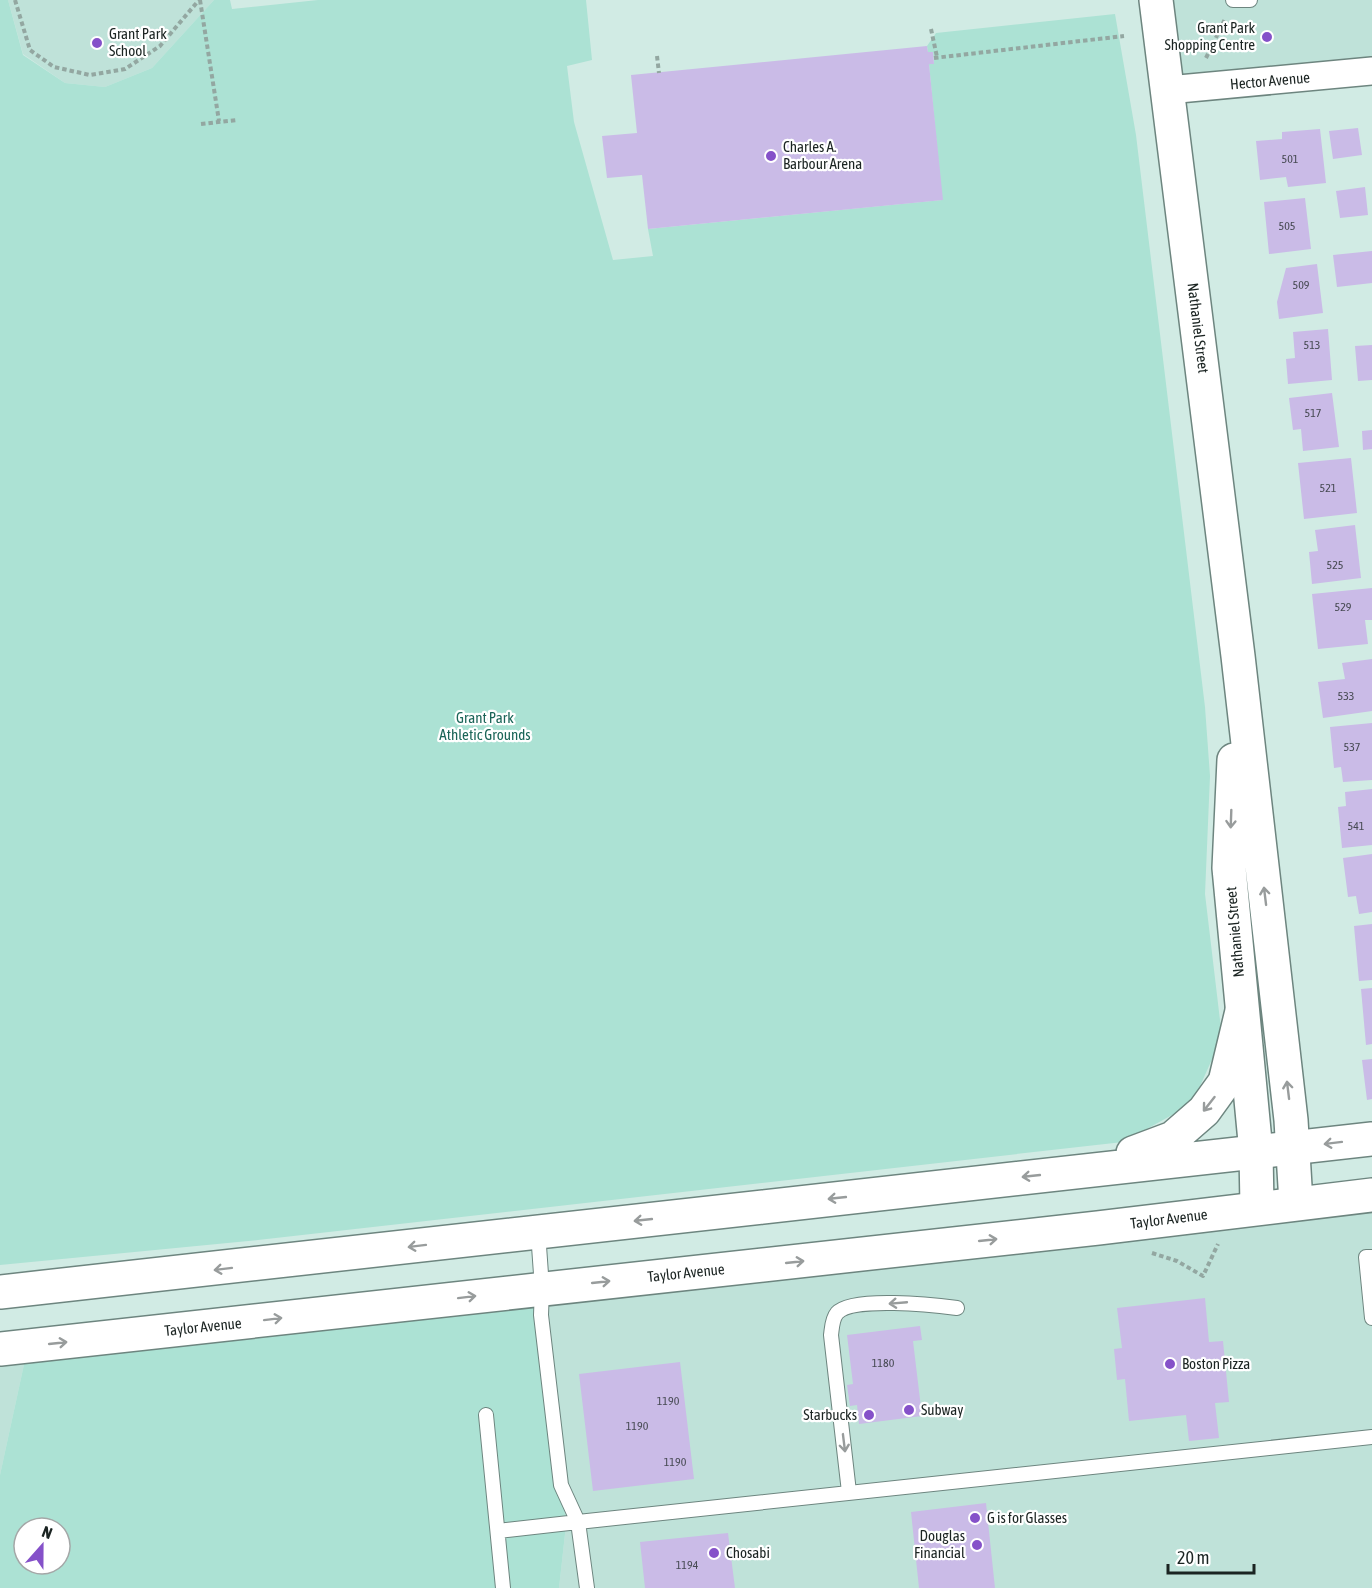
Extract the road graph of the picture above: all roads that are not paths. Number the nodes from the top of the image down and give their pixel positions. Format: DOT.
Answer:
graph roads {
  1 [pos="1156,0"];
  2 [pos="1250,0"];
  3 [pos="1233,1"];
  4 [pos="1372,74"];
  5 [pos="1168,90"];
  6 [pos="1238,656"];
  7 [pos="1242,1011"];
  8 [pos="1372,1139"];
  9 [pos="1294,1148"];
  10 [pos="1256,1152"];
  11 [pos="1089,1170"];
  12 [pos="1372,1195"];
  13 [pos="1296,1203"];
  14 [pos="1257,1208"];
  15 [pos="538,1232"];
  16 [pos="1372,1257"];
  17 [pos="542,1288"];
  18 [pos="0,1292"];
  19 [pos="957,1308"];
  20 [pos="1372,1318"];
  21 [pos="0,1349"];
  22 [pos="486,1415"];
  23 [pos="1372,1437"];
  24 [pos="849,1492"];
  25 [pos="578,1522"];
  26 [pos="498,1531"];
  27 [pos="504,1588"];
  28 [pos="587,1588"];
  1 -- 5 [label="main road, Nathaniel Street"];
  2 -- 3 [label="lane"];
  4 -- 5 [label="street, Hector Avenue"];
  5 -- 6 [label="main road, Nathaniel Street"];
  6 -- 7 [label="main road, Nathaniel Street, one-way"];
  9 -- 6 [label="main road, Nathaniel Street, one-way"];
  7 -- 10 [label="main road, Nathaniel Street"];
  7 -- 11 [label="main road, one-way"];
  8 -- 9 [label="main road, one-way"];
  9 -- 10 [label="main road"];
  9 -- 13 [label="main road, Nathaniel Street"];
  10 -- 11 [label="main road"];
  10 -- 14 [label="main road, Nathaniel Street"];
  11 -- 15 [label="main road, one-way"];
  12 -- 13 [label="main road, Taylor Avenue"];
  13 -- 14 [label="main road, Taylor Avenue"];
  17 -- 14 [label="main road, Taylor Avenue, one-way"];
  15 -- 17 [label="lane"];
  15 -- 18 [label="main road, one-way"];
  16 -- 20 [label="lane"];
  21 -- 17 [label="main road, Taylor Avenue, one-way"];
  17 -- 25 [label="lane"];
  19 -- 24 [label="lane, one-way"];
  22 -- 26 [label="lane"];
  23 -- 24 [label="lane"];
  24 -- 25 [label="lane"];
  25 -- 26 [label="lane"];
  25 -- 28 [label="lane"];
  26 -- 27 [label="lane"];
}
